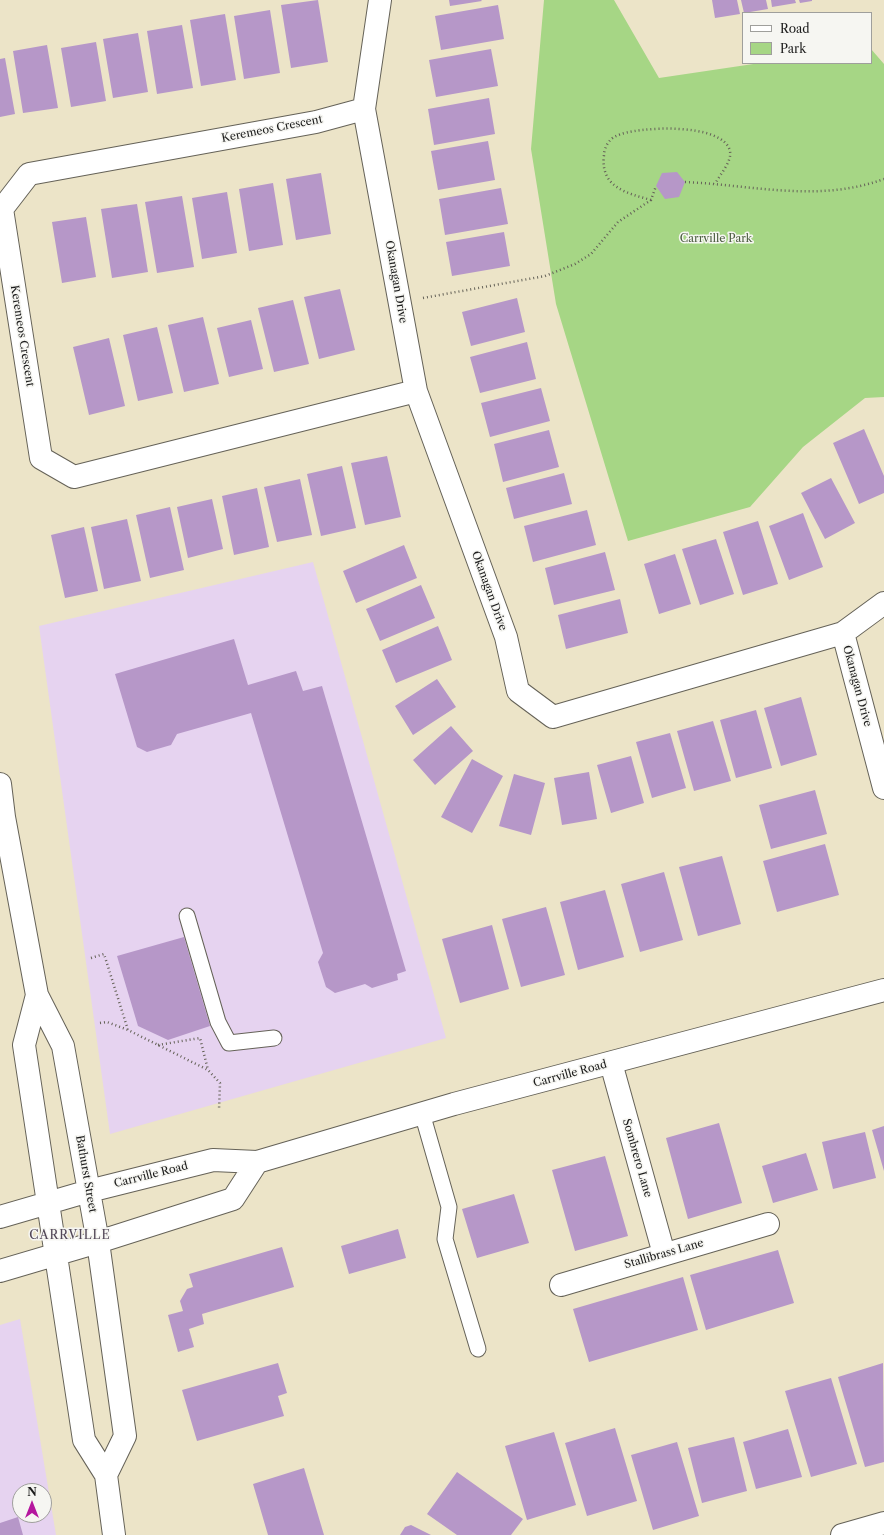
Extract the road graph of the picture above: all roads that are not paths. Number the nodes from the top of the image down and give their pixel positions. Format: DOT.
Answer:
graph roads {
  1 [pos="380,0"];
  2 [pos="364,109"];
  3 [pos="416,391"];
  4 [pos="884,603"];
  5 [pos="843,633"];
  6 [pos="0,787"];
  7 [pos="884,788"];
  8 [pos="187,916"];
  9 [pos="884,990"];
  10 [pos="37,994"];
  11 [pos="274,1038"];
  12 [pos="611,1063"];
  13 [pos="422,1113"];
  14 [pos="257,1162"];
  15 [pos="89,1191"];
  16 [pos="47,1203"];
  17 [pos="0,1217"];
  18 [pos="768,1224"];
  19 [pos="98,1242"];
  20 [pos="56,1254"];
  21 [pos="664,1254"];
  22 [pos="0,1271"];
  23 [pos="561,1285"];
  24 [pos="478,1349"];
  25 [pos="106,1474"];
  26 [pos="884,1523"];
  27 [pos="114,1535"];
  28 [pos="842,1535"];
  1 -- 2 [label="street, Okanagan Drive"];
  2 -- 3 [label="street, Okanagan Drive"];
  2 -- 3 [label="street, Keremeos Crescent"];
  3 -- 5 [label="street, Okanagan Drive"];
  4 -- 5 [label="street"];
  5 -- 7 [label="street, Okanagan Drive"];
  6 -- 10 [label="street, Bathurst Street"];
  8 -- 11 [label="lane"];
  9 -- 12 [label="street, Carrville Road"];
  10 -- 15 [label="street, Bathurst Street"];
  10 -- 16 [label="street, Bathurst Street"];
  12 -- 13 [label="street, Carrville Road"];
  12 -- 21 [label="street, Sombrero Lane"];
  13 -- 14 [label="street, Carrville Road"];
  13 -- 24 [label="lane"];
  14 -- 15 [label="street, Carrville Road"];
  14 -- 19 [label="street"];
  15 -- 16 [label="street, Carrville Road"];
  15 -- 19 [label="street, Bathurst Street"];
  16 -- 17 [label="street, Carrville Road"];
  16 -- 20 [label="street, Bathurst Street"];
  18 -- 21 [label="street, Stallibrass Lane"];
  19 -- 20 [label="street"];
  19 -- 25 [label="street, Bathurst Street"];
  20 -- 22 [label="street"];
  20 -- 25 [label="street, Bathurst Street"];
  21 -- 23 [label="street, Stallibrass Lane"];
  25 -- 27 [label="street, Bathurst Street"];
  26 -- 28 [label="street"];
}
